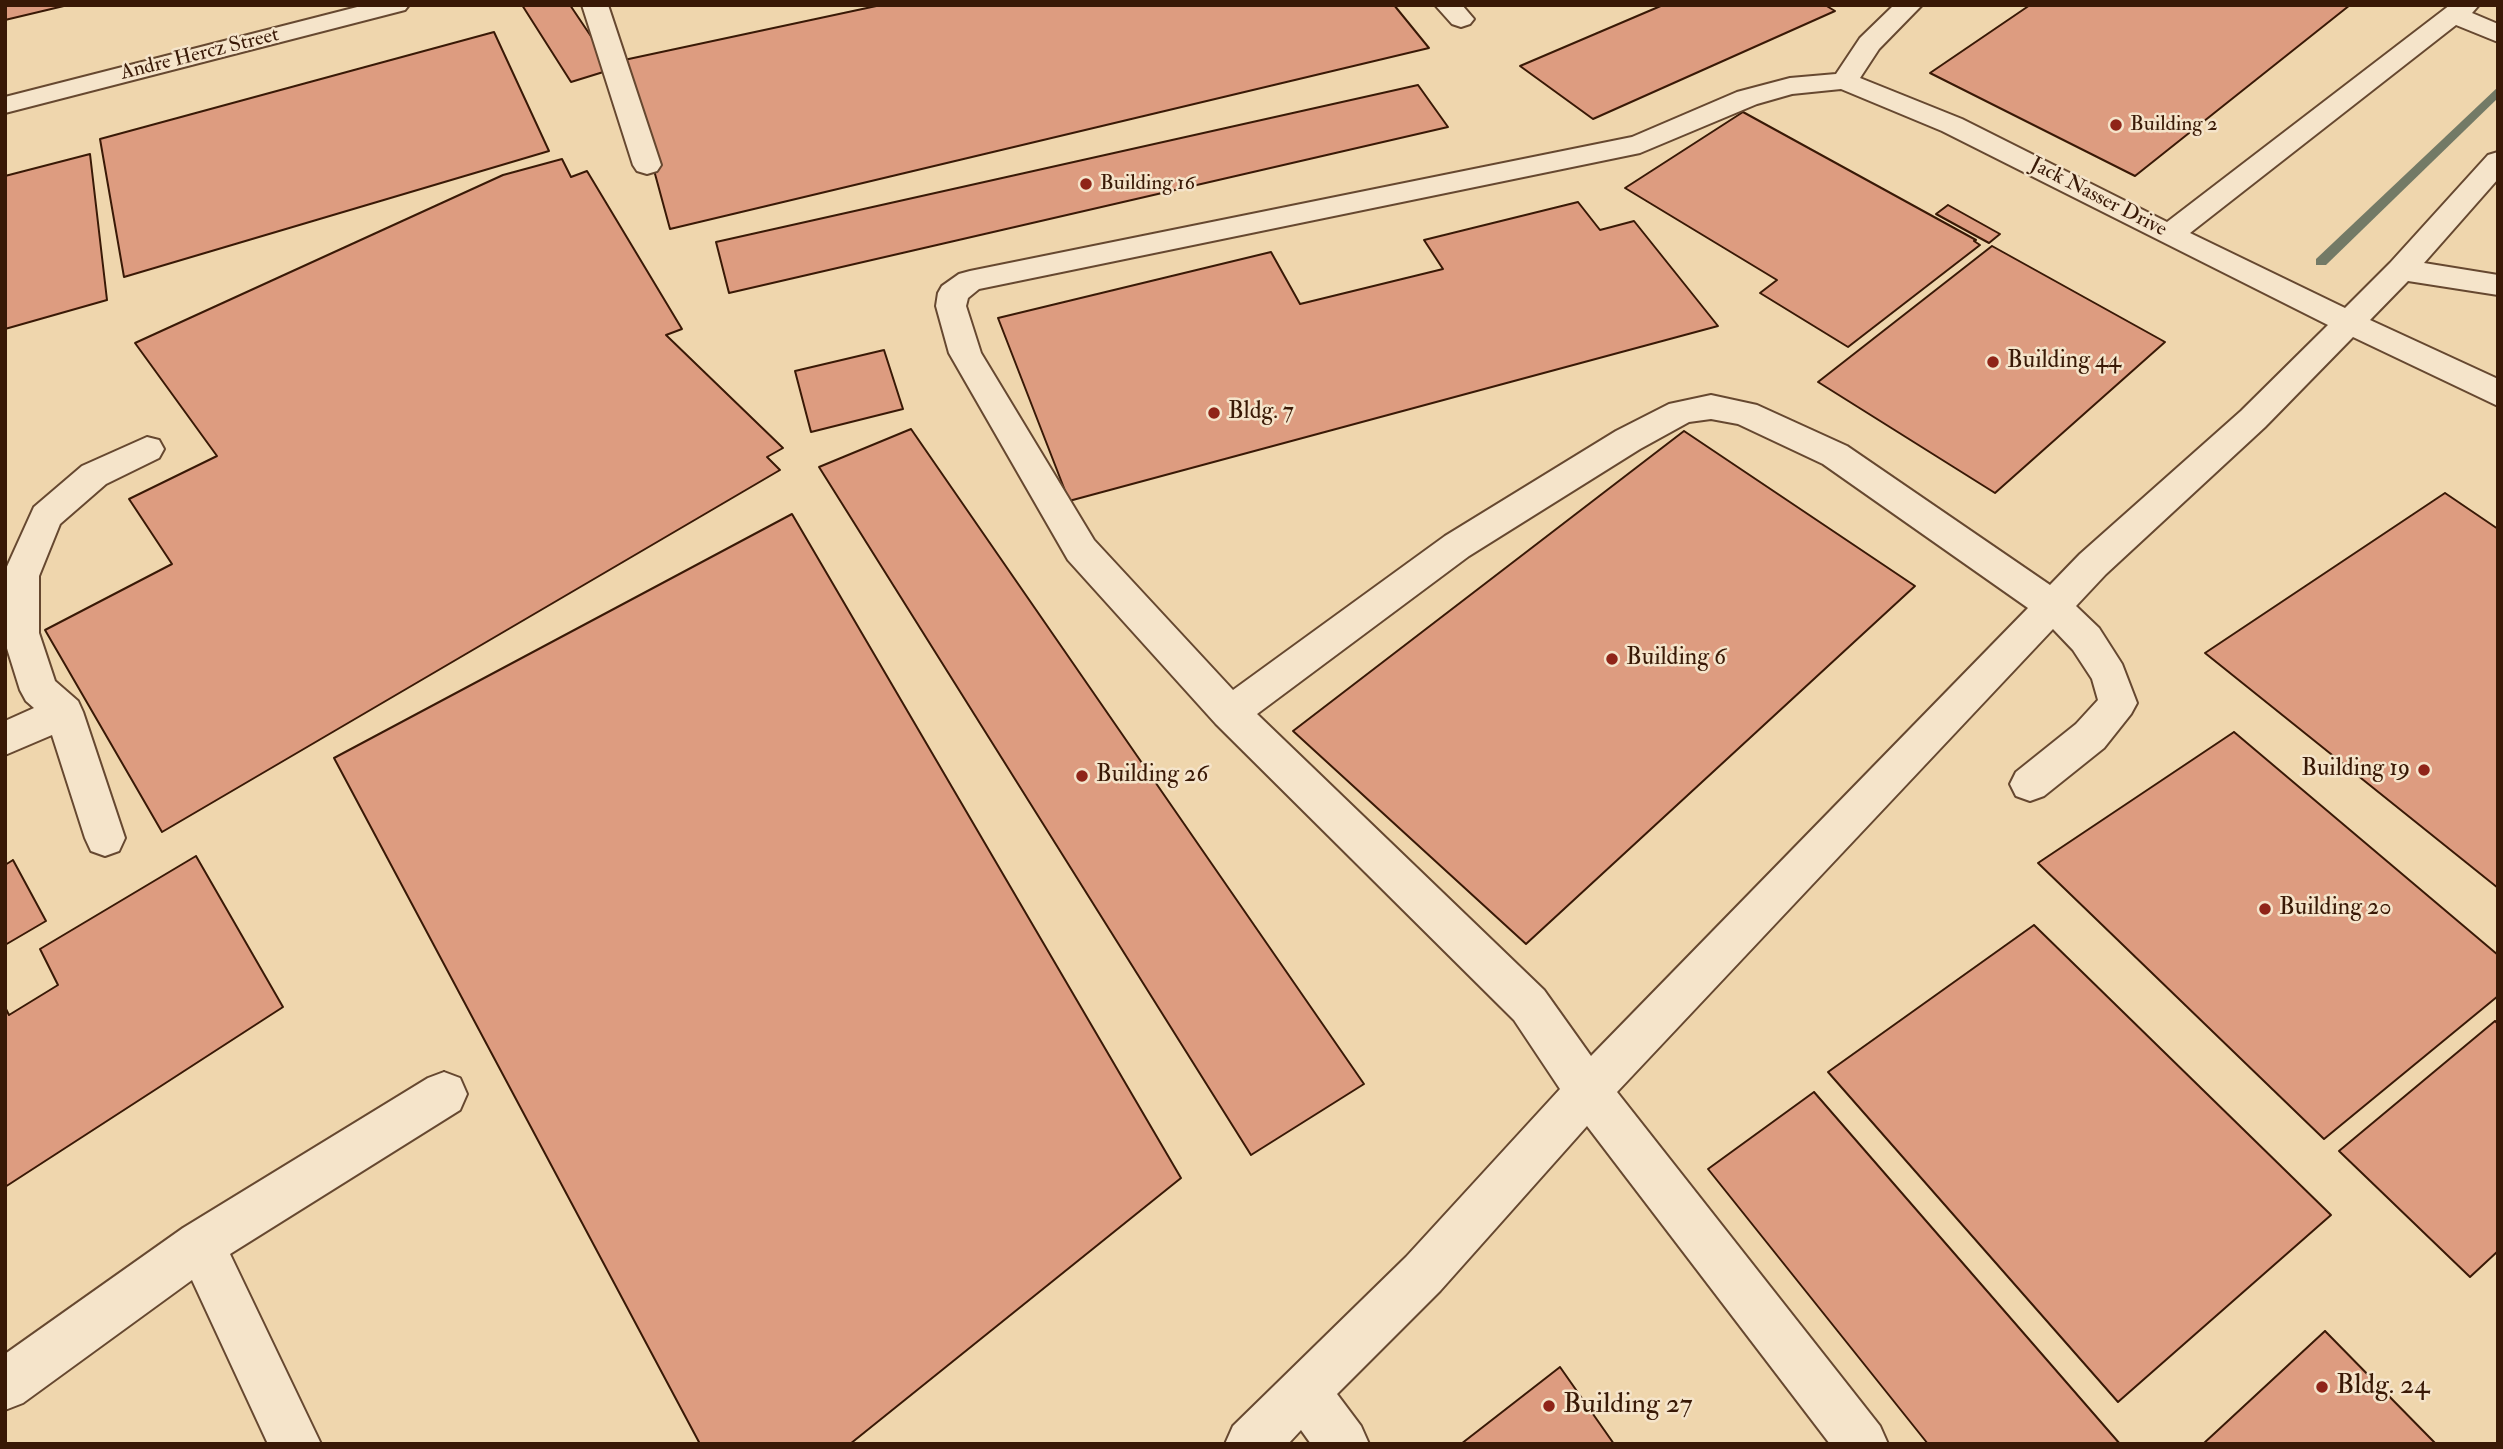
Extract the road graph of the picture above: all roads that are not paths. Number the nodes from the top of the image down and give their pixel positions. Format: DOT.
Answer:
graph roads {
  1 [pos="396,5"];
  2 [pos="595,5"];
  3 [pos="1909,5"];
  4 [pos="2460,10"];
  5 [pos="2498,34"];
  6 [pos="1844,81"];
  7 [pos="5,105"];
  8 [pos="2498,161"];
  9 [pos="647,165"];
  10 [pos="2169,234"];
  11 [pos="2401,270"];
  12 [pos="2498,285"];
  13 [pos="2348,322"];
  14 [pos="2498,395"];
  15 [pos="148,449"];
  16 [pos="2053,606"];
  17 [pos="64,712"];
  18 [pos="1230,713"];
  19 [pos="5,739"];
  20 [pos="2030,784"];
  21 [pos="104,838"];
  22 [pos="1588,1091"];
  23 [pos="444,1094"];
  24 [pos="200,1245"];
  25 [pos="5,1385"];
  26 [pos="1303,1391"];
  27 [pos="295,1444"];
  28 [pos="1251,1444"];
  29 [pos="1343,1444"];
  30 [pos="1862,1444"];
  1 -- 7 [label="street, Andre Hercz Street"];
  2 -- 9 [label="street"];
  3 -- 6 [label="street"];
  4 -- 5 [label="street"];
  4 -- 10 [label="street"];
  6 -- 10 [label="street, Jack Nasser Drive"];
  6 -- 18 [label="street"];
  8 -- 11 [label="street"];
  10 -- 13 [label="street, Jack Nasser Drive"];
  11 -- 12 [label="street"];
  11 -- 13 [label="street"];
  13 -- 14 [label="street, Jack Nasser Drive"];
  13 -- 16 [label="street"];
  15 -- 17 [label="street"];
  16 -- 18 [label="street"];
  16 -- 20 [label="street"];
  16 -- 22 [label="street"];
  17 -- 19 [label="street"];
  17 -- 21 [label="street"];
  18 -- 22 [label="street"];
  22 -- 26 [label="street"];
  22 -- 30 [label="street"];
  23 -- 24 [label="street"];
  24 -- 25 [label="street"];
  24 -- 27 [label="street"];
  26 -- 28 [label="street"];
  26 -- 29 [label="street"];
}
